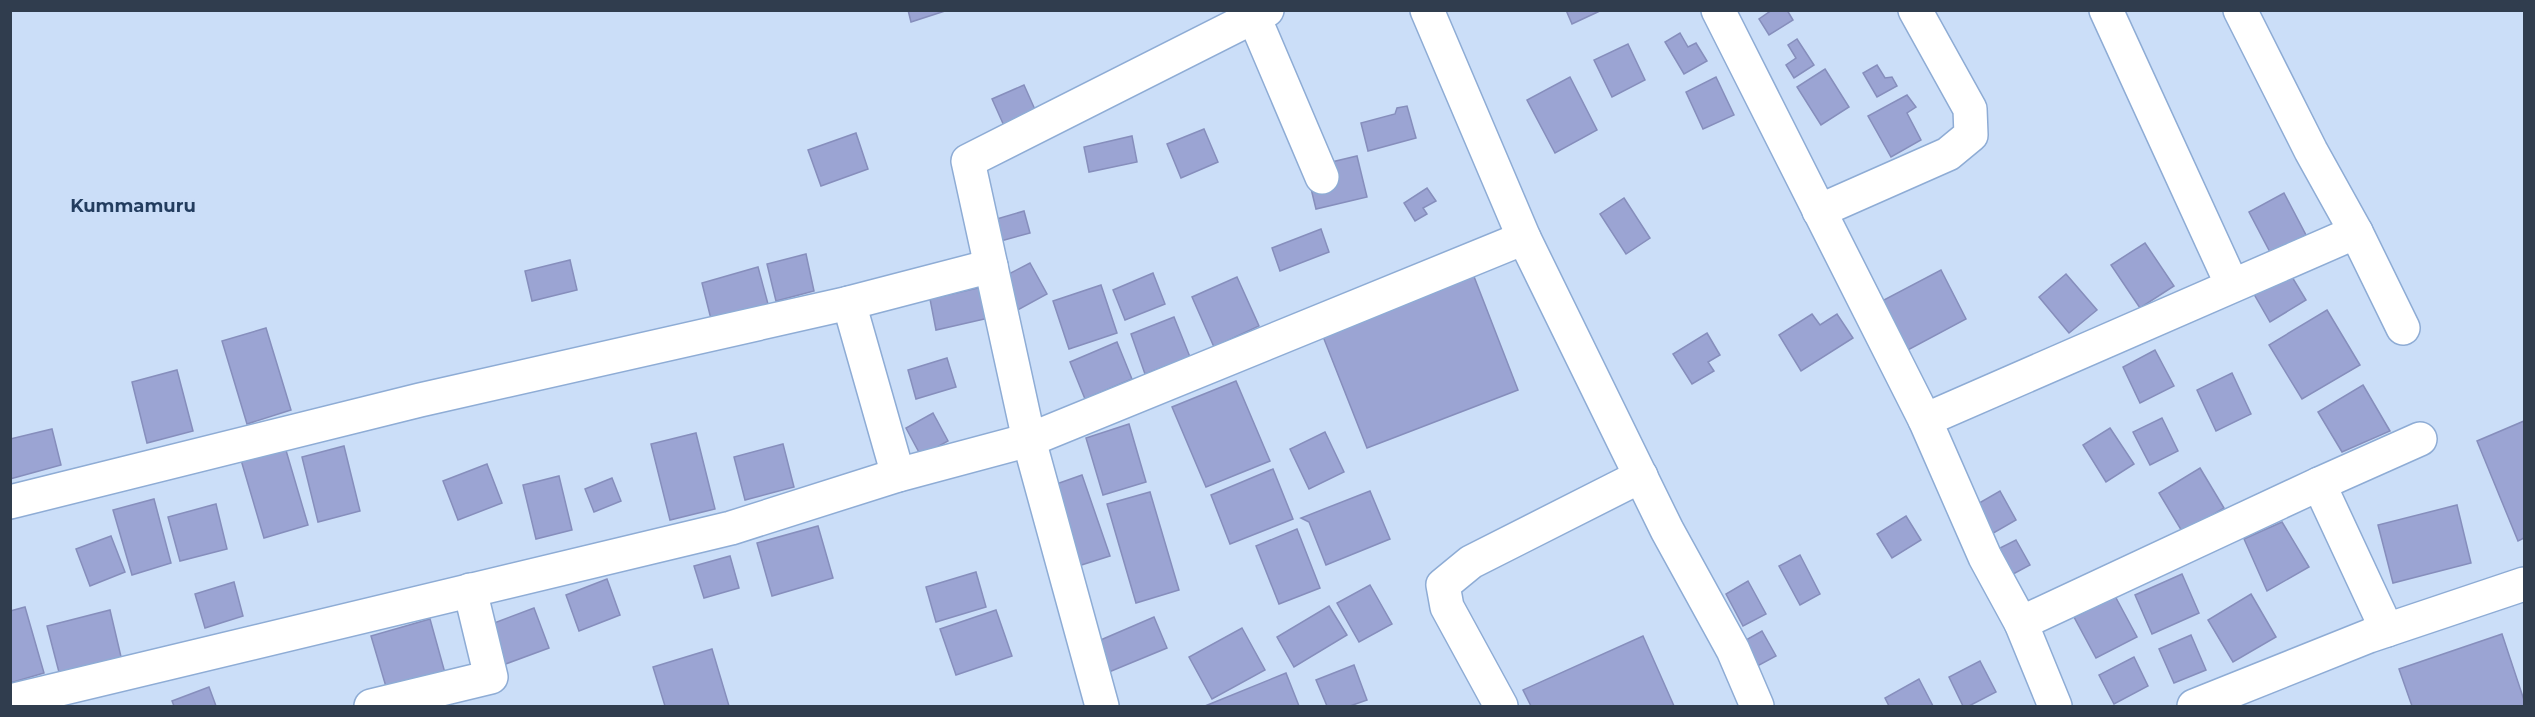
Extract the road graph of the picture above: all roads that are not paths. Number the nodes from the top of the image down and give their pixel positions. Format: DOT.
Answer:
graph roads {
  1 [pos="1427,10"];
  2 [pos="1718,10"];
  3 [pos="1915,10"];
  4 [pos="2106,10"];
  5 [pos="2240,10"];
  6 [pos="1261,14"];
  7 [pos="1322,177"];
  8 [pos="1819,212"];
  9 [pos="2356,232"];
  10 [pos="1524,238"];
  11 [pos="991,266"];
  12 [pos="2232,285"];
  13 [pos="849,303"];
  14 [pos="2403,328"];
  15 [pos="1925,420"];
  16 [pos="2420,439"];
  17 [pos="1029,440"];
  18 [pos="898,475"];
  19 [pos="1641,476"];
  20 [pos="2319,484"];
  21 [pos="10,502"];
  22 [pos="2524,584"];
  23 [pos="470,590"];
  24 [pos="2021,623"];
  25 [pos="2387,630"];
  26 [pos="2232,700"];
  27 [pos="10,701"];
  28 [pos="371,706"];
  29 [pos="1102,706"];
  30 [pos="1499,706"];
  31 [pos="1757,706"];
  32 [pos="2055,706"];
  33 [pos="2194,706"];
  1 -- 10 [label="street"];
  2 -- 8 [label="street"];
  3 -- 8 [label="street"];
  4 -- 12 [label="street"];
  5 -- 9 [label="street"];
  6 -- 7 [label="street"];
  6 -- 11 [label="street"];
  8 -- 15 [label="street"];
  9 -- 12 [label="street"];
  9 -- 14 [label="street"];
  10 -- 17 [label="street"];
  10 -- 19 [label="street"];
  11 -- 13 [label="street"];
  11 -- 17 [label="street"];
  12 -- 15 [label="street"];
  13 -- 18 [label="street"];
  13 -- 21 [label="street"];
  15 -- 24 [label="street"];
  16 -- 20 [label="street"];
  17 -- 18 [label="street"];
  17 -- 29 [label="street"];
  18 -- 23 [label="street"];
  19 -- 30 [label="street"];
  19 -- 31 [label="street"];
  20 -- 24 [label="street"];
  20 -- 25 [label="street"];
  22 -- 25 [label="street"];
  23 -- 27 [label="street"];
  23 -- 28 [label="street"];
  24 -- 32 [label="street"];
  25 -- 26 [label="street"];
  26 -- 33 [label="street"];
}
